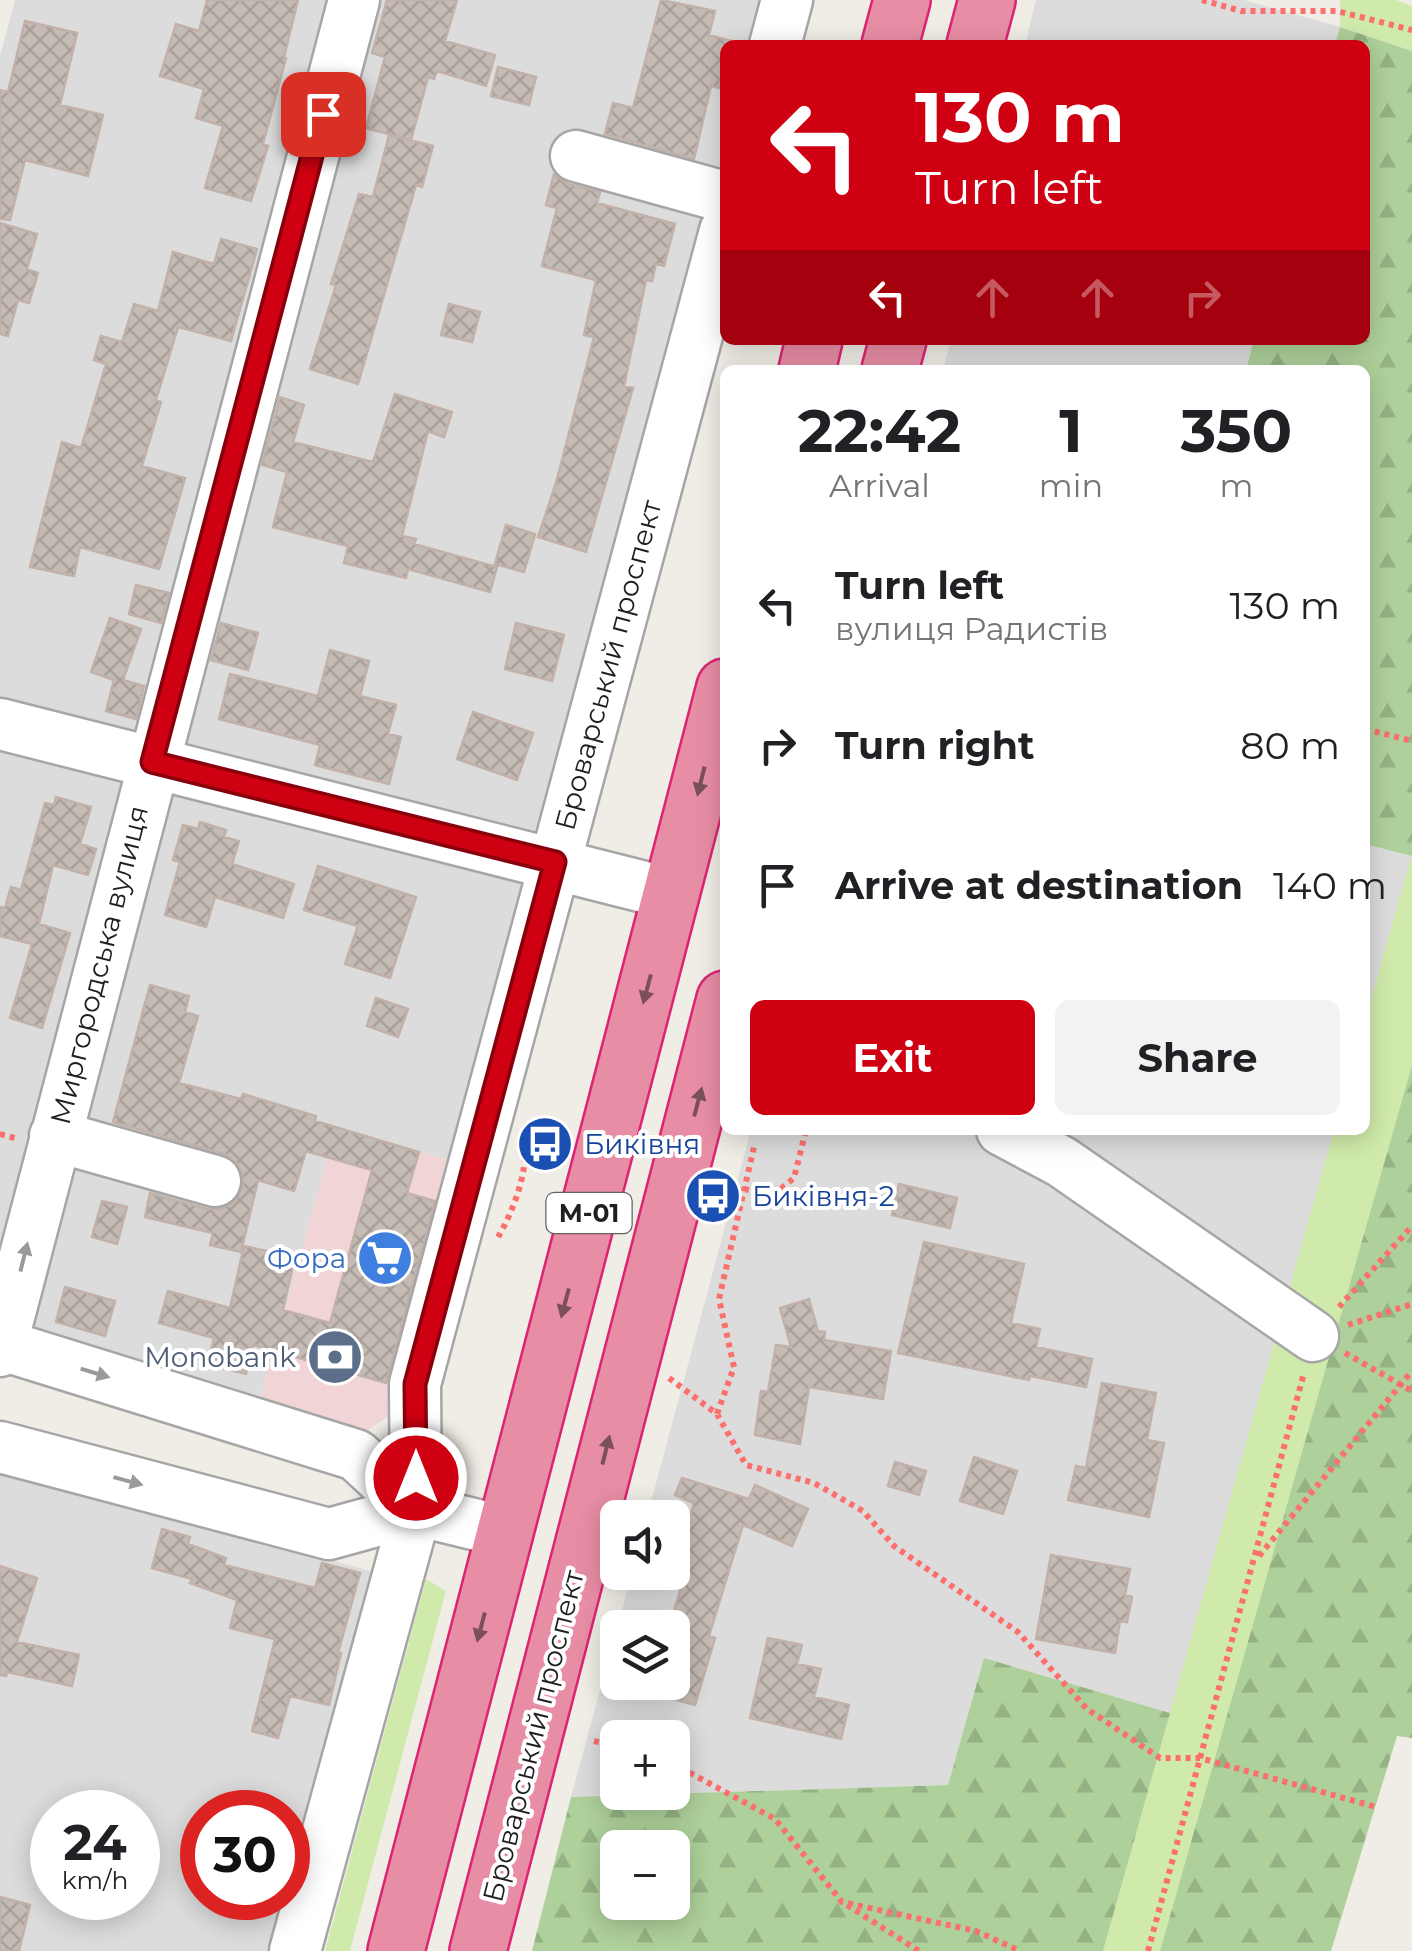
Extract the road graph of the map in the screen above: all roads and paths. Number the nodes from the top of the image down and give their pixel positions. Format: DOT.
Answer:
graph roads {
  1 [pos="354,0"];
  2 [pos="787,0"];
  3 [pos="902,0"];
  4 [pos="987,0"];
  5 [pos="1202,0"];
  6 [pos="1412,30"];
  7 [pos="776,40"];
  8 [pos="891,40"];
  9 [pos="977,40"];
  10 [pos="576,156"];
  11 [pos="720,196"];
  12 [pos="720,250"];
  13 [pos="720,707"];
  14 [pos="0,724"];
  15 [pos="1370,729"];
  16 [pos="1412,741"];
  17 [pos="152,762"];
  18 [pos="555,862"];
  19 [pos="672,894"];
  20 [pos="720,1026"];
  21 [pos="805,1135"];
  22 [pos="1011,1135"];
  23 [pos="55,1136"];
  24 [pos="754,1147"];
  25 [pos="215,1180"];
  26 [pos="744,1189"];
  27 [pos="1412,1226"];
  28 [pos="1412,1304"];
  29 [pos="1313,1336"];
  30 [pos="1,1348"];
  31 [pos="632,1351"];
  32 [pos="1412,1370"];
  33 [pos="1402,1385"];
  34 [pos="1412,1391"];
  35 [pos="717,1414"];
  36 [pos="0,1446"];
  37 [pos="416,1510"];
  38 [pos="506,1532"];
  39 [pos="1255,1560"];
  40 [pos="594,1740"];
  41 [pos="600,1742"];
  42 [pos="1200,1758"];
  43 [pos="690,1773"];
  44 [pos="1376,1807"];
  45 [pos="842,1902"];
  46 [pos="295,1951"];
  47 [pos="396,1951"];
  48 [pos="478,1951"];
  49 [pos="918,1951"];
  50 [pos="1020,1951"];
  51 [pos="1148,1951"];
  1 -- 17 [label="street, Миргородська вулиця"];
  2 -- 7 [label="street"];
  3 -- 8 [label="highway"];
  4 -- 9 [label="highway"];
  5 -- 6 [label="path"];
  10 -- 11 [label="street"];
  12 -- 18 [label="street, Броварський проспект"];
  13 -- 19 [label="highway, М-01, one-way"];
  14 -- 17 [label="street"];
  15 -- 16 [label="path"];
  17 -- 18 [label="street"];
  17 -- 23 [label="street, Миргородська вулиця"];
  18 -- 19 [label="street"];
  18 -- 37 [label="street, Броварський проспект"];
  19 -- 38 [label="highway, М-01, one-way"];
  31 -- 20 [label="highway, Броварський проспект / М-01, one-way"];
  21 -- 26 [label="path"];
  22 -- 29 [label="street"];
  23 -- 25 [label="street"];
  30 -- 23 [label="street, Миргородська вулиця, one-way"];
  24 -- 26 [label="path"];
  26 -- 35 [label="path"];
  27 -- 29 [label="path"];
  28 -- 29 [label="path"];
  29 -- 33 [label="path"];
  29 -- 39 [label="path"];
  30 -- 37 [label="street, one-way"];
  31 -- 35 [label="path"];
  48 -- 31 [label="highway, Броварський проспект / М-01, one-way"];
  32 -- 33 [label="path"];
  33 -- 34 [label="path"];
  33 -- 39 [label="path"];
  35 -- 42 [label="path"];
  36 -- 37 [label="street, one-way"];
  37 -- 38 [label="street"];
  37 -- 46 [label="street, Броварський проспект"];
  38 -- 47 [label="highway, М-01, one-way"];
  39 -- 42 [label="path"];
  40 -- 41 [label="path"];
  42 -- 44 [label="path"];
  42 -- 51 [label="path"];
  43 -- 45 [label="path"];
  45 -- 49 [label="path"];
  45 -- 50 [label="path"];
}
